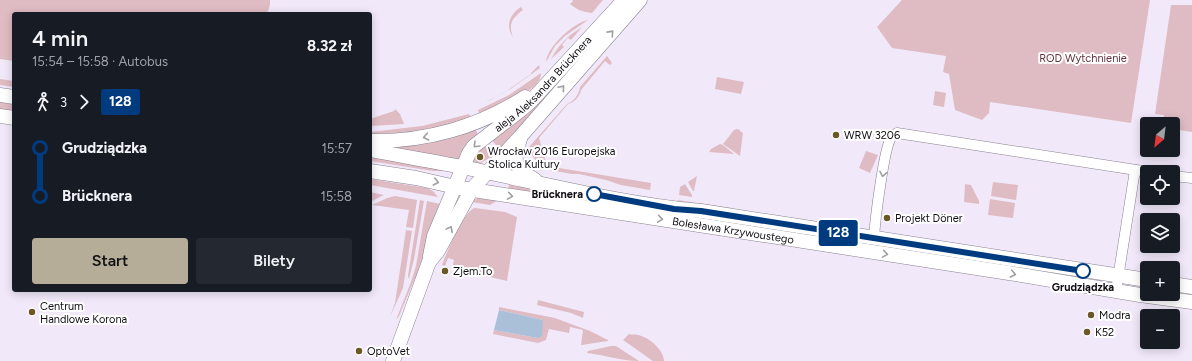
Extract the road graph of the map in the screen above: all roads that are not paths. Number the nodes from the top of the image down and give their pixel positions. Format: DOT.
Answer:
graph roads {
  1 [pos="624,0"];
  2 [pos="640,0"];
  3 [pos="547,83"];
  4 [pos="0,95"];
  5 [pos="12,97"];
  6 [pos="0,116"];
  7 [pos="12,118"];
  8 [pos="520,137"];
  9 [pos="372,141"];
  10 [pos="372,150"];
  11 [pos="464,167"];
  12 [pos="1135,170"];
  13 [pos="372,171"];
  14 [pos="1140,171"];
  15 [pos="486,173"];
  16 [pos="1180,177"];
  17 [pos="1192,178"];
  18 [pos="540,184"];
  19 [pos="456,187"];
  20 [pos="472,189"];
  21 [pos="874,238"];
  22 [pos="429,262"];
  23 [pos="1118,276"];
  24 [pos="1140,279"];
  25 [pos="1180,285"];
  26 [pos="1192,287"];
  27 [pos="1116,291"];
  28 [pos="1192,302"];
  29 [pos="393,361"];
  1 -- 3 [label="main road, aleja Aleksandra Brücknera"];
  8 -- 2 [label="main road, aleja Aleksandra Brücknera, one-way"];
  3 -- 9 [label="main road, one-way"];
  3 -- 11 [label="main road, aleja Aleksandra Brücknera, one-way"];
  4 -- 5 [label="main road"];
  6 -- 7 [label="main road"];
  8 -- 15 [label="main road, aleja Aleksandra Brücknera"];
  8 -- 18 [label="main road"];
  10 -- 11 [label="main road, Bolesława Krzywoustego"];
  11 -- 15 [label="main road, Bolesława Krzywoustego"];
  11 -- 19 [label="main road, aleja Aleksandra Brücknera"];
  12 -- 14 [label="street"];
  12 -- 21 [label="street, one-way"];
  12 -- 23 [label="street"];
  13 -- 19 [label="main road, Bolesława Krzywoustego, one-way"];
  15 -- 18 [label="main road, Bolesława Krzywoustego"];
  15 -- 20 [label="main road, aleja Aleksandra Brücknera"];
  16 -- 17 [label="street"];
  18 -- 21 [label="main road, Bolesława Krzywoustego"];
  19 -- 20 [label="main road, Bolesława Krzywoustego"];
  19 -- 22 [label="main road, aleja Aleksandra Brücknera"];
  22 -- 20 [label="main road, aleja Aleksandra Brücknera, one-way"];
  20 -- 27 [label="main road, Bolesława Krzywoustego, one-way"];
  21 -- 23 [label="main road, Bolesława Krzywoustego"];
  22 -- 29 [label="main road"];
  23 -- 24 [label="main road, Bolesława Krzywoustego"];
  23 -- 27 [label="street"];
  25 -- 26 [label="main road"];
  27 -- 28 [label="main road, Bolesława Krzywoustego"];
}
